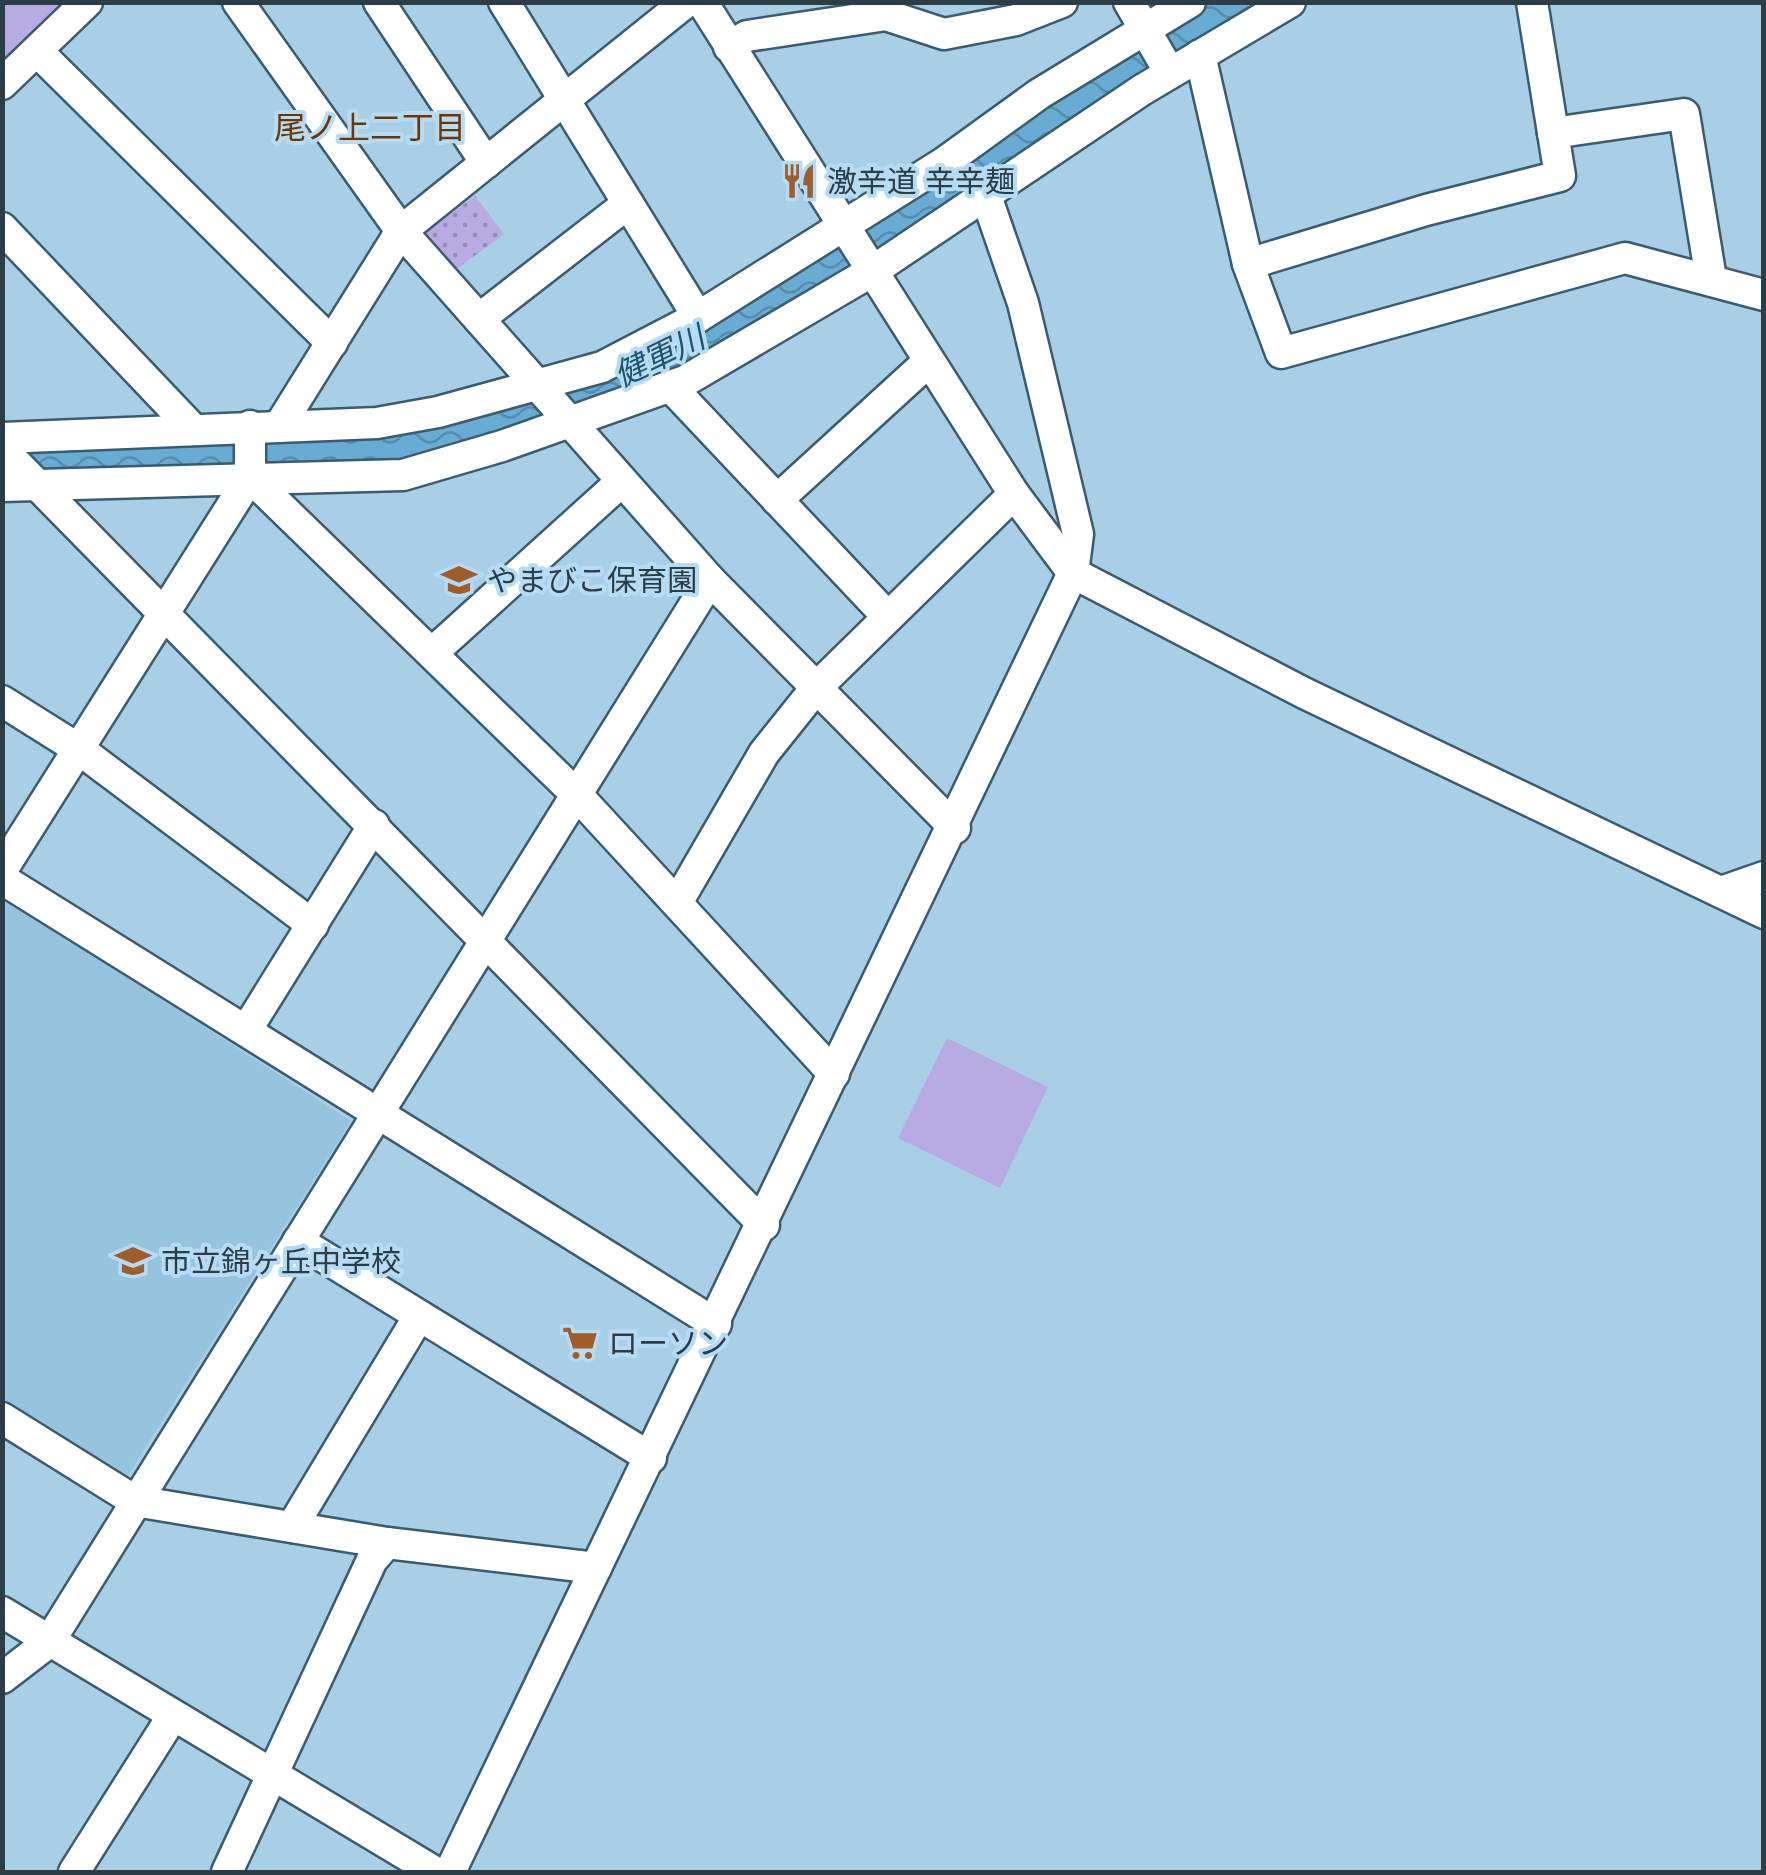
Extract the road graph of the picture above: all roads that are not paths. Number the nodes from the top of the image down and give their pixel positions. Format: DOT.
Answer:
graph roads {
  1 [pos="88,2"];
  2 [pos="238,2"];
  3 [pos="379,2"];
  4 [pos="504,2"];
  5 [pos="686,2"];
  6 [pos="702,2"];
  7 [pos="1062,2"];
  8 [pos="1129,2"];
  9 [pos="1190,2"];
  10 [pos="1290,2"];
  11 [pos="1532,2"];
  12 [pos="885,9"];
  13 [pos="778,17"];
  14 [pos="1146,32"];
  15 [pos="729,47"];
  16 [pos="37,50"];
  17 [pos="1200,55"];
  18 [pos="1170,73"];
  19 [pos="2,84"];
  20 [pos="563,104"];
  21 [pos="1553,133"];
  22 [pos="486,164"];
  23 [pos="986,196"];
  24 [pos="626,205"];
  25 [pos="846,227"];
  26 [pos="2,228"];
  27 [pos="401,231"];
  28 [pos="1248,264"];
  29 [pos="874,270"];
  30 [pos="1711,278"];
  31 [pos="1764,295"];
  32 [pos="698,317"];
  33 [pos="479,319"];
  34 [pos="332,343"];
  35 [pos="929,361"];
  36 [pos="536,385"];
  37 [pos="670,386"];
  38 [pos="569,423"];
  39 [pos="280,425"];
  40 [pos="250,426"];
  41 [pos="192,428"];
  42 [pos="2,438"];
  43 [pos="2,448"];
  44 [pos="250,477"];
  45 [pos="621,482"];
  46 [pos="40,485"];
  47 [pos="2,486"];
  48 [pos="1014,494"];
  49 [pos="777,500"];
  50 [pos="1073,574"];
  51 [pos="710,580"];
  52 [pos="164,610"];
  53 [pos="887,616"];
  54 [pos="432,653"];
  55 [pos="816,688"];
  56 [pos="2,701"];
  57 [pos="80,750"];
  58 [pos="578,796"];
  59 [pos="374,826"];
  60 [pos="954,828"];
  61 [pos="2,870"];
  62 [pos="1764,877"];
  63 [pos="2,879"];
  64 [pos="1721,892"];
  65 [pos="678,900"];
  66 [pos="1764,913"];
  67 [pos="313,925"];
  68 [pos="483,938"];
  69 [pos="248,1030"];
  70 [pos="834,1074"];
  71 [pos="376,1112"];
  72 [pos="764,1225"];
  73 [pos="298,1241"];
  74 [pos="419,1316"];
  75 [pos="716,1324"];
  76 [pos="2,1418"];
  77 [pos="651,1458"];
  78 [pos="135,1500"];
  79 [pos="292,1527"];
  80 [pos="388,1543"];
  81 [pos="596,1568"];
  82 [pos="2,1612"];
  83 [pos="49,1642"];
  84 [pos="2,1678"];
  85 [pos="172,1717"];
  86 [pos="273,1778"];
  87 [pos="74,1872"];
  88 [pos="227,1872"];
  89 [pos="436,1872"];
  90 [pos="450,1872"];
  1 -- 16 [label="street"];
  2 -- 27 [label="street"];
  3 -- 22 [label="street"];
  4 -- 20 [label="street"];
  5 -- 20 [label="street"];
  6 -- 15 [label="street"];
  7 -- 12 [label="street"];
  8 -- 14 [label="street"];
  9 -- 14 [label="street"];
  10 -- 17 [label="street"];
  11 -- 21 [label="street"];
  12 -- 13 [label="street"];
  13 -- 15 [label="street"];
  14 -- 18 [label="street"];
  14 -- 25 [label="street"];
  15 -- 25 [label="street"];
  16 -- 19 [label="street"];
  16 -- 34 [label="street"];
  17 -- 18 [label="street"];
  17 -- 28 [label="street"];
  18 -- 23 [label="street"];
  20 -- 22 [label="street"];
  20 -- 24 [label="street"];
  21 -- 28 [label="street"];
  21 -- 30 [label="street"];
  22 -- 27 [label="street"];
  23 -- 29 [label="street"];
  23 -- 50 [label="street"];
  24 -- 32 [label="street"];
  24 -- 33 [label="street"];
  25 -- 29 [label="street"];
  25 -- 32 [label="street"];
  26 -- 41 [label="street"];
  27 -- 33 [label="street"];
  27 -- 34 [label="street"];
  28 -- 30 [label="street"];
  29 -- 35 [label="street"];
  29 -- 37 [label="street"];
  30 -- 31 [label="street"];
  32 -- 36 [label="street"];
  33 -- 36 [label="street"];
  34 -- 39 [label="street"];
  35 -- 48 [label="street"];
  35 -- 49 [label="street"];
  36 -- 38 [label="street"];
  36 -- 39 [label="street"];
  37 -- 38 [label="street"];
  37 -- 49 [label="street"];
  38 -- 44 [label="street"];
  38 -- 45 [label="street"];
  39 -- 40 [label="street"];
  40 -- 41 [label="street"];
  40 -- 44 [label="street"];
  41 -- 42 [label="street"];
  43 -- 46 [label="street"];
  44 -- 46 [label="street"];
  44 -- 52 [label="street"];
  44 -- 54 [label="street"];
  45 -- 51 [label="street"];
  45 -- 54 [label="street"];
  46 -- 47 [label="street"];
  46 -- 52 [label="street"];
  48 -- 50 [label="street"];
  48 -- 53 [label="street"];
  49 -- 53 [label="street"];
  50 -- 60 [label="street"];
  50 -- 64 [label="street"];
  51 -- 55 [label="street"];
  51 -- 58 [label="street"];
  52 -- 57 [label="street"];
  52 -- 59 [label="street"];
  53 -- 55 [label="street"];
  54 -- 58 [label="street"];
  55 -- 60 [label="street"];
  55 -- 65 [label="street"];
  56 -- 57 [label="street"];
  57 -- 61 [label="street"];
  57 -- 67 [label="street"];
  58 -- 65 [label="street"];
  58 -- 68 [label="street"];
  59 -- 67 [label="street"];
  59 -- 68 [label="street"];
  60 -- 70 [label="street"];
  62 -- 64 [label="street"];
  63 -- 69 [label="street"];
  64 -- 66 [label="street"];
  65 -- 70 [label="street"];
  67 -- 69 [label="street"];
  68 -- 71 [label="street"];
  68 -- 72 [label="street"];
  69 -- 71 [label="street"];
  70 -- 72 [label="street"];
  71 -- 73 [label="street"];
  71 -- 75 [label="street"];
  72 -- 75 [label="street"];
  73 -- 74 [label="street"];
  73 -- 78 [label="street"];
  74 -- 77 [label="street"];
  74 -- 79 [label="street"];
  75 -- 77 [label="street"];
  76 -- 78 [label="street"];
  77 -- 81 [label="street"];
  78 -- 79 [label="street"];
  78 -- 83 [label="street"];
  79 -- 80 [label="street"];
  80 -- 81 [label="street"];
  80 -- 86 [label="street"];
  81 -- 90 [label="street"];
  82 -- 83 [label="street"];
  83 -- 84 [label="street"];
  83 -- 85 [label="street"];
  85 -- 86 [label="street"];
  85 -- 87 [label="street"];
  86 -- 88 [label="street"];
  86 -- 89 [label="street"];
}
